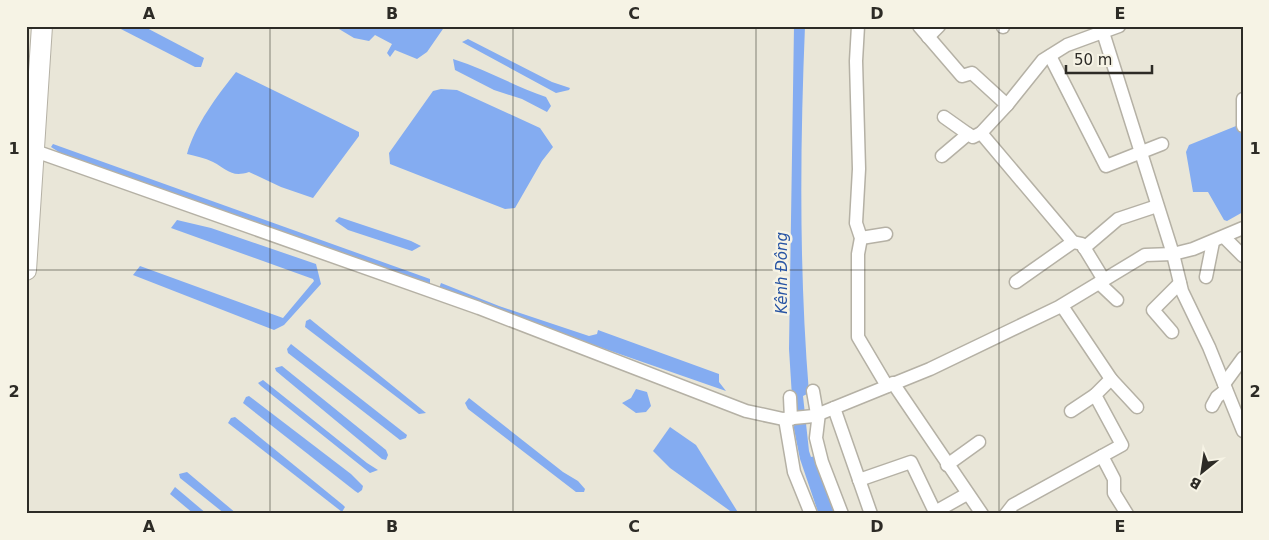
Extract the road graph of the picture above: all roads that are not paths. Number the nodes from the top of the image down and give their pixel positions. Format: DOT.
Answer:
graph roads {
  1 [pos="42,26"];
  2 [pos="858,26"];
  3 [pos="919,26"];
  4 [pos="939,26"];
  5 [pos="1119,26"];
  6 [pos="1102,29"];
  7 [pos="928,37"];
  8 [pos="1050,56"];
  9 [pos="32,84"];
  10 [pos="1243,99"];
  11 [pos="1007,105"];
  12 [pos="944,117"];
  13 [pos="1243,126"];
  14 [pos="981,133"];
  15 [pos="968,134"];
  16 [pos="1162,144"];
  17 [pos="35,151"];
  18 [pos="1140,152"];
  19 [pos="942,156"];
  20 [pos="1157,206"];
  21 [pos="1243,228"];
  22 [pos="886,234"];
  23 [pos="862,238"];
  24 [pos="1218,240"];
  25 [pos="1079,245"];
  26 [pos="1174,254"];
  27 [pos="1243,256"];
  28 [pos="26,270"];
  29 [pos="1206,276"];
  30 [pos="1102,281"];
  31 [pos="1016,282"];
  32 [pos="1180,284"];
  33 [pos="1117,300"];
  34 [pos="1062,306"];
  35 [pos="1172,332"];
  36 [pos="1243,358"];
  37 [pos="1111,379"];
  38 [pos="890,385"];
  39 [pos="1225,387"];
  40 [pos="813,391"];
  41 [pos="1096,395"];
  42 [pos="790,397"];
  43 [pos="1212,406"];
  44 [pos="1137,407"];
  45 [pos="834,408"];
  46 [pos="1071,411"];
  47 [pos="817,414"];
  48 [pos="788,419"];
  49 [pos="1243,430"];
  50 [pos="979,442"];
  51 [pos="1102,456"];
  52 [pos="947,464"];
  53 [pos="859,480"];
  54 [pos="967,494"];
  55 [pos="936,513"];
  56 [pos="811,514"];
  57 [pos="842,514"];
  58 [pos="871,514"];
  59 [pos="982,514"];
  60 [pos="1006,514"];
  61 [pos="1127,514"];
  1 -- 9 [label="main road"];
  2 -- 23 [label="street"];
  3 -- 7 [label="street"];
  4 -- 7 [label="street"];
  5 -- 6 [label="street"];
  6 -- 8 [label="street"];
  6 -- 18 [label="street"];
  7 -- 11 [label="street"];
  8 -- 11 [label="street"];
  8 -- 18 [label="street"];
  9 -- 17 [label="main road"];
  10 -- 13 [label="street"];
  11 -- 14 [label="street"];
  12 -- 15 [label="street"];
  14 -- 15 [label="street"];
  14 -- 25 [label="street"];
  15 -- 19 [label="street"];
  16 -- 18 [label="street"];
  17 -- 28 [label="main road"];
  17 -- 48 [label="street"];
  18 -- 20 [label="street"];
  20 -- 25 [label="street"];
  20 -- 26 [label="street"];
  21 -- 24 [label="street"];
  22 -- 23 [label="street"];
  23 -- 38 [label="street"];
  24 -- 26 [label="street"];
  24 -- 27 [label="street"];
  24 -- 29 [label="street"];
  25 -- 30 [label="street"];
  25 -- 31 [label="street"];
  26 -- 30 [label="street"];
  26 -- 32 [label="street"];
  30 -- 33 [label="street"];
  30 -- 34 [label="street"];
  32 -- 35 [label="street"];
  32 -- 39 [label="street"];
  34 -- 37 [label="street"];
  34 -- 38 [label="street"];
  36 -- 39 [label="street"];
  37 -- 41 [label="street"];
  37 -- 44 [label="street"];
  38 -- 45 [label="street"];
  38 -- 52 [label="street"];
  39 -- 43 [label="street"];
  39 -- 49 [label="street"];
  40 -- 47 [label="street"];
  41 -- 46 [label="street"];
  41 -- 51 [label="street"];
  42 -- 48 [label="street"];
  45 -- 47 [label="street"];
  45 -- 53 [label="street"];
  47 -- 48 [label="street"];
  47 -- 57 [label="street"];
  48 -- 56 [label="street"];
  50 -- 52 [label="street"];
  51 -- 60 [label="street"];
  51 -- 61 [label="street"];
  52 -- 54 [label="street"];
  53 -- 55 [label="street"];
  53 -- 58 [label="street"];
  54 -- 55 [label="street"];
  54 -- 59 [label="street"];
}
